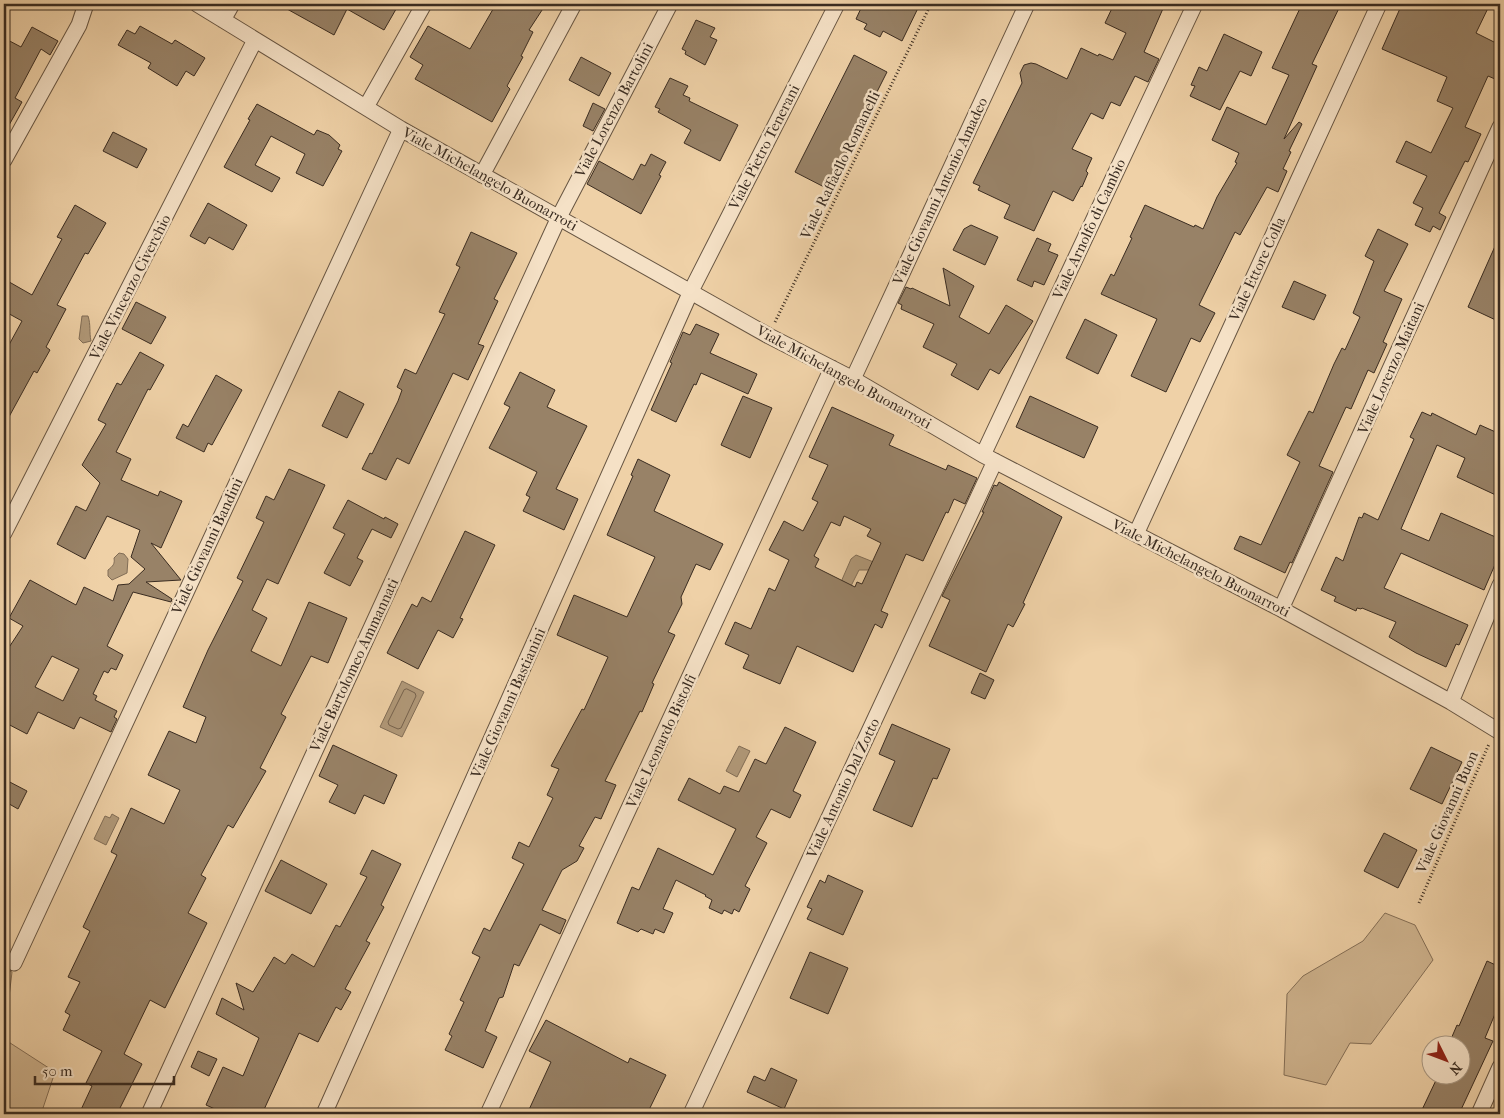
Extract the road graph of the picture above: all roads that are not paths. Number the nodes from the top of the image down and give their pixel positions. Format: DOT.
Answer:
graph roads {
  1 [pos="86,4"];
  2 [pos="197,4"];
  3 [pos="232,4"];
  4 [pos="424,4"];
  5 [pos="574,4"];
  6 [pos="670,4"];
  7 [pos="837,4"];
  8 [pos="1028,4"];
  9 [pos="1195,4"];
  10 [pos="1379,4"];
  11 [pos="223,20"];
  12 [pos="256,40"];
  13 [pos="366,107"];
  14 [pos="1500,127"];
  15 [pos="401,129"];
  16 [pos="4,160"];
  17 [pos="482,175"];
  18 [pos="559,217"];
  19 [pos="691,291"];
  20 [pos="832,368"];
  21 [pos="853,379"];
  22 [pos="989,458"];
  23 [pos="4,533"];
  24 [pos="1136,534"];
  25 [pos="1500,585"];
  26 [pos="1281,609"];
  27 [pos="1451,702"];
  28 [pos="1498,731"];
  29 [pos="14,963"];
  30 [pos="1500,1067"];
  31 [pos="149,1114"];
  32 [pos="324,1114"];
  33 [pos="488,1114"];
  34 [pos="691,1114"];
  35 [pos="1479,1114"];
  1 -- 16 [label="street"];
  2 -- 11 [label="street, Viale Michelangelo Buonarroti"];
  3 -- 11 [label="street"];
  4 -- 13 [label="street"];
  5 -- 17 [label="street"];
  6 -- 18 [label="street, Viale Lorenzo Bartolini"];
  7 -- 19 [label="street, Viale Pietro Tenerani"];
  8 -- 21 [label="street, Viale Giovanni Antonio Amadeo"];
  9 -- 22 [label="street, Viale Arnolfo di Cambio"];
  10 -- 24 [label="street, Viale Ettore Colla"];
  11 -- 12 [label="street, Viale Michelangelo Buonarroti"];
  12 -- 13 [label="street, Viale Michelangelo Buonarroti"];
  12 -- 23 [label="street, Viale Vincenzo Civerchio"];
  13 -- 15 [label="street, Viale Michelangelo Buonarroti"];
  14 -- 26 [label="street, Viale Lorenzo Maitani"];
  15 -- 17 [label="street, Viale Michelangelo Buonarroti"];
  15 -- 29 [label="street, Viale Giovanni Bandini"];
  17 -- 18 [label="street, Viale Michelangelo Buonarroti"];
  18 -- 19 [label="street, Viale Michelangelo Buonarroti"];
  18 -- 31 [label="street, Viale Bartolomeo Ammannati"];
  19 -- 20 [label="street, Viale Michelangelo Buonarroti"];
  19 -- 32 [label="street, Viale Giovanni Bastianini"];
  20 -- 21 [label="street, Viale Michelangelo Buonarroti"];
  20 -- 33 [label="street, Viale Leonardo Bistolfi"];
  21 -- 22 [label="street, Viale Michelangelo Buonarroti"];
  22 -- 24 [label="street, Viale Michelangelo Buonarroti"];
  22 -- 34 [label="street, Viale Antonio Dal Zotto"];
  24 -- 26 [label="street, Viale Michelangelo Buonarroti"];
  25 -- 27 [label="street"];
  26 -- 27 [label="street, Viale Michelangelo Buonarroti"];
  27 -- 28 [label="street, Viale Michelangelo Buonarroti"];
  30 -- 35 [label="street"];
}
